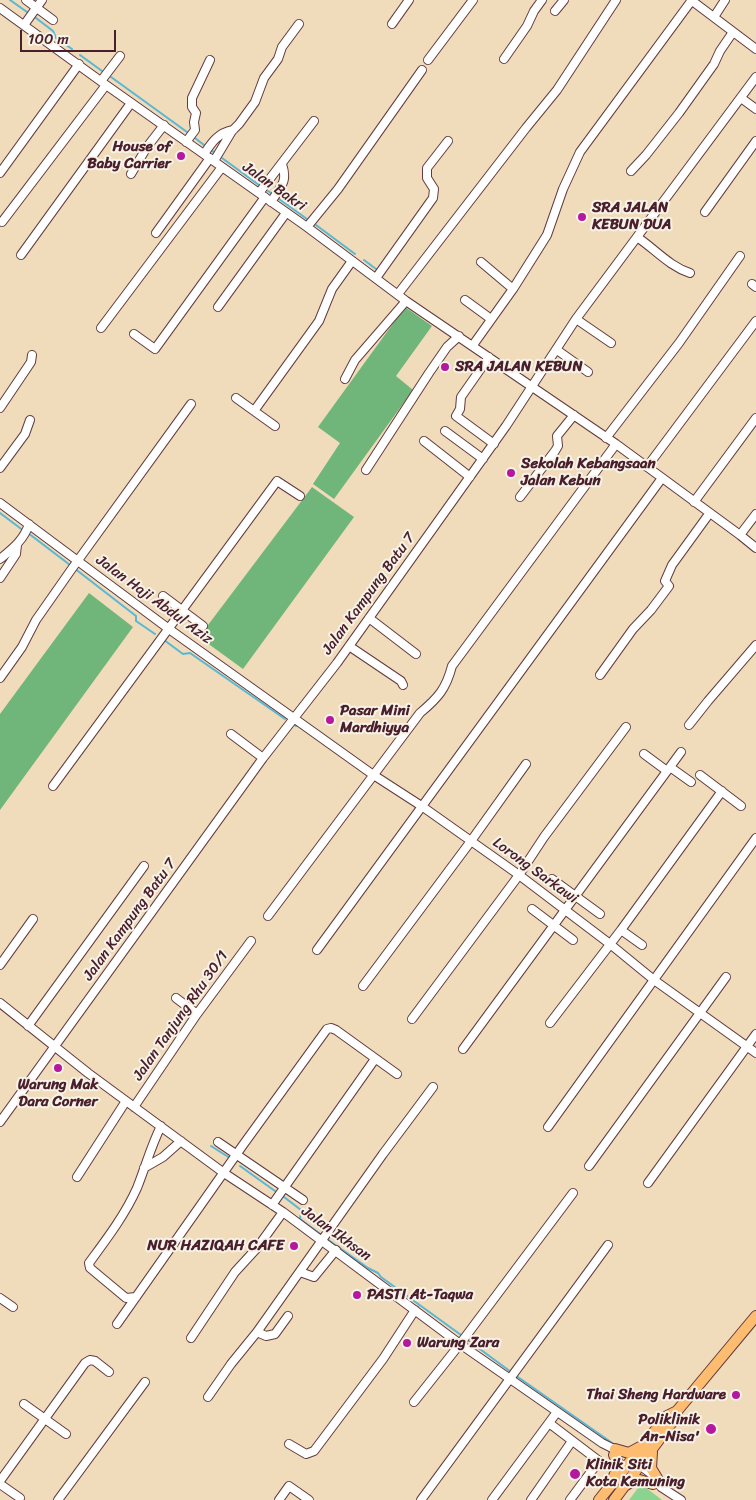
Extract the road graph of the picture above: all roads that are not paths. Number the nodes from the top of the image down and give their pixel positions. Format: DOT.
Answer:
graph roads {
  1 [pos="26,0"];
  2 [pos="42,0"];
  3 [pos="409,0"];
  4 [pos="473,0"];
  5 [pos="542,0"];
  6 [pos="564,0"];
  7 [pos="616,0"];
  8 [pos="691,0"];
  9 [pos="725,0"];
  10 [pos="0,8"];
  11 [pos="36,8"];
  12 [pos="556,11"];
  13 [pos="714,17"];
  14 [pos="53,20"];
  15 [pos="299,24"];
  16 [pos="392,24"];
  17 [pos="24,25"];
  18 [pos="733,32"];
  19 [pos="756,49"];
  20 [pos="120,56"];
  21 [pos="504,59"];
  22 [pos="210,60"];
  23 [pos="428,60"];
  24 [pos="78,64"];
  25 [pos="422,70"];
  26 [pos="756,77"];
  27 [pos="103,83"];
  28 [pos="741,98"];
  29 [pos="132,103"];
  30 [pos="756,109"];
  31 [pos="314,121"];
  32 [pos="164,126"];
  33 [pos="233,130"];
  34 [pos="448,140"];
  35 [pos="756,141"];
  36 [pos="186,142"];
  37 [pos="209,158"];
  38 [pos="282,164"];
  39 [pos="222,167"];
  40 [pos="631,171"];
  41 [pos="0,173"];
  42 [pos="131,174"];
  43 [pos="265,197"];
  44 [pos="705,212"];
  45 [pos="286,213"];
  46 [pos="2,222"];
  47 [pos="307,227"];
  48 [pos="156,233"];
  49 [pos="637,237"];
  50 [pos="21,255"];
  51 [pos="740,256"];
  52 [pos="352,261"];
  53 [pos="481,262"];
  54 [pos="690,273"];
  55 [pos="376,278"];
  56 [pos="513,289"];
  57 [pos="398,294"];
  58 [pos="406,300"];
  59 [pos="465,300"];
  60 [pos="218,307"];
  61 [pos="491,319"];
  62 [pos="576,319"];
  63 [pos="756,321"];
  64 [pos="101,328"];
  65 [pos="134,334"];
  66 [pos="459,336"];
  67 [pos="611,343"];
  68 [pos="473,345"];
  69 [pos="556,350"];
  70 [pos="32,356"];
  71 [pos="489,357"];
  72 [pos="588,372"];
  73 [pos="345,379"];
  74 [pos="532,388"];
  75 [pos="236,398"];
  76 [pos="192,404"];
  77 [pos="0,408"];
  78 [pos="254,411"];
  79 [pos="574,415"];
  80 [pos="756,418"];
  81 [pos="30,420"];
  82 [pos="274,426"];
  83 [pos="445,431"];
  84 [pos="606,438"];
  85 [pos="424,441"];
  86 [pos="494,444"];
  87 [pos="616,444"];
  88 [pos="483,459"];
  89 [pos="647,467"];
  90 [pos="0,468"];
  91 [pos="366,470"];
  92 [pos="470,477"];
  93 [pos="662,478"];
  94 [pos="300,496"];
  95 [pos="520,497"];
  96 [pos="694,502"];
  97 [pos="0,503"];
  98 [pos="709,514"];
  99 [pos="756,514"];
  100 [pos="28,526"];
  101 [pos="740,535"];
  102 [pos="18,545"];
  103 [pos="756,548"];
  104 [pos="0,559"];
  105 [pos="74,565"];
  106 [pos="0,578"];
  107 [pos="163,596"];
  108 [pos="183,611"];
  109 [pos="369,618"];
  110 [pos="203,626"];
  111 [pos="170,629"];
  112 [pos="349,646"];
  113 [pos="756,646"];
  114 [pos="416,654"];
  115 [pos="600,675"];
  116 [pos="0,678"];
  117 [pos="403,685"];
  118 [pos="294,717"];
  119 [pos="689,725"];
  120 [pos="626,727"];
  121 [pos="232,734"];
  122 [pos="681,752"];
  123 [pos="644,754"];
  124 [pos="263,758"];
  125 [pos="526,764"];
  126 [pos="668,769"];
  127 [pos="372,774"];
  128 [pos="700,775"];
  129 [pos="690,782"];
  130 [pos="53,786"];
  131 [pos="722,792"];
  132 [pos="741,806"];
  133 [pos="423,807"];
  134 [pos="756,838"];
  135 [pos="471,841"];
  136 [pos="144,866"];
  137 [pos="520,875"];
  138 [pos="552,879"];
  139 [pos="575,895"];
  140 [pos="532,909"];
  141 [pos="565,909"];
  142 [pos="600,914"];
  143 [pos="268,916"];
  144 [pos="33,919"];
  145 [pos="553,925"];
  146 [pos="621,930"];
  147 [pos="573,940"];
  148 [pos="251,941"];
  149 [pos="610,944"];
  150 [pos="642,945"];
  151 [pos="317,950"];
  152 [pos="0,965"];
  153 [pos="726,977"];
  154 [pos="654,980"];
  155 [pos="363,986"];
  156 [pos="176,998"];
  157 [pos="0,1003"];
  158 [pos="700,1013"];
  159 [pos="197,1014"];
  160 [pos="412,1019"];
  161 [pos="550,1022"];
  162 [pos="28,1026"];
  163 [pos="756,1034"];
  164 [pos="55,1047"];
  165 [pos="747,1047"];
  166 [pos="463,1048"];
  167 [pos="756,1053"];
  168 [pos="375,1059"];
  169 [pos="397,1074"];
  170 [pos="433,1087"];
  171 [pos="126,1101"];
  172 [pos="134,1106"];
  173 [pos="0,1122"];
  174 [pos="161,1126"];
  175 [pos="548,1127"];
  176 [pos="181,1141"];
  177 [pos="218,1142"];
  178 [pos="236,1155"];
  179 [pos="589,1166"];
  180 [pos="144,1168"];
  181 [pos="224,1173"];
  182 [pos="77,1177"];
  183 [pos="648,1183"];
  184 [pos="283,1189"];
  185 [pos="573,1193"];
  186 [pos="303,1200"];
  187 [pos="272,1205"];
  188 [pos="283,1212"];
  189 [pos="324,1238"];
  190 [pos="608,1245"];
  191 [pos="336,1250"];
  192 [pos="300,1272"];
  193 [pos="136,1297"];
  194 [pos="0,1298"];
  195 [pos="13,1307"];
  196 [pos="415,1310"];
  197 [pos="288,1316"];
  198 [pos="756,1316"];
  199 [pos="117,1324"];
  200 [pos="257,1332"];
  201 [pos="191,1338"];
  202 [pos="460,1344"];
  203 [pos="109,1372"];
  204 [pos="512,1374"];
  205 [pos="145,1382"];
  206 [pos="208,1397"];
  207 [pos="414,1402"];
  208 [pos="24,1404"];
  209 [pos="557,1412"];
  210 [pos="44,1419"];
  211 [pos="549,1423"];
  212 [pos="66,1434"];
  213 [pos="572,1441"];
  214 [pos="289,1444"];
  215 [pos="650,1444"];
  216 [pos="614,1452"];
  217 [pos="633,1466"];
  218 [pos="655,1481"];
  219 [pos="0,1483"];
  220 [pos="623,1488"];
  221 [pos="607,1490"];
  222 [pos="20,1498"];
  223 [pos="58,1500"];
  224 [pos="279,1500"];
  225 [pos="310,1500"];
  226 [pos="421,1500"];
  227 [pos="492,1500"];
  228 [pos="531,1500"];
  229 [pos="570,1500"];
  230 [pos="599,1500"];
  231 [pos="614,1500"];
  232 [pos="681,1500"];
  1 -- 11 [label="street"];
  2 -- 11 [label="street"];
  3 -- 16 [label="street"];
  4 -- 23 [label="street"];
  5 -- 21 [label="street"];
  6 -- 12 [label="street"];
  7 -- 57 [label="street"];
  8 -- 13 [label="street"];
  8 -- 56 [label="street"];
  9 -- 13 [label="street"];
  10 -- 17 [label="street, Jalan Bakri"];
  11 -- 14 [label="street"];
  11 -- 17 [label="street"];
  13 -- 18 [label="street"];
  15 -- 33 [label="street"];
  17 -- 24 [label="street, Jalan Bakri"];
  18 -- 19 [label="street"];
  18 -- 40 [label="street"];
  20 -- 27 [label="street"];
  22 -- 36 [label="street"];
  24 -- 27 [label="street, Jalan Bakri"];
  24 -- 41 [label="street"];
  25 -- 47 [label="street"];
  26 -- 28 [label="street, Jalan Kampung Batu 7"];
  27 -- 29 [label="street, Jalan Bakri"];
  27 -- 46 [label="street"];
  28 -- 30 [label="street"];
  28 -- 49 [label="street, Jalan Kampung Batu 7"];
  29 -- 32 [label="street, Jalan Bakri"];
  29 -- 50 [label="street"];
  31 -- 38 [label="street"];
  32 -- 36 [label="street, Jalan Bakri"];
  32 -- 42 [label="street"];
  33 -- 37 [label="street"];
  33 -- 37 [label="street"];
  34 -- 55 [label="street"];
  35 -- 44 [label="street"];
  36 -- 37 [label="street, Jalan Bakri"];
  37 -- 39 [label="street, Jalan Bakri"];
  37 -- 48 [label="street"];
  38 -- 43 [label="street"];
  38 -- 43 [label="street"];
  39 -- 43 [label="street, Jalan Bakri"];
  39 -- 64 [label="street"];
  43 -- 45 [label="street, Jalan Bakri"];
  43 -- 65 [label="street"];
  45 -- 47 [label="street, Jalan Bakri"];
  45 -- 60 [label="street"];
  47 -- 52 [label="street, Jalan Bakri"];
  49 -- 54 [label="street"];
  49 -- 62 [label="street, Jalan Kampung Batu 7"];
  51 -- 84 [label="street"];
  52 -- 55 [label="street, Jalan Bakri"];
  52 -- 78 [label="street"];
  53 -- 56 [label="street"];
  55 -- 57 [label="street, Jalan Bakri"];
  56 -- 61 [label="street"];
  57 -- 58 [label="street, Jalan Bakri"];
  58 -- 66 [label="street, Jalan Bakri"];
  58 -- 73 [label="street"];
  59 -- 61 [label="street"];
  61 -- 68 [label="street"];
  62 -- 67 [label="street"];
  62 -- 69 [label="street, Jalan Kampung Batu 7"];
  63 -- 89 [label="street"];
  66 -- 68 [label="street, Jalan Bakri"];
  66 -- 91 [label="street"];
  68 -- 71 [label="street, Jalan Bakri"];
  69 -- 72 [label="street"];
  69 -- 74 [label="street, Jalan Kampung Batu 7"];
  70 -- 77 [label="street"];
  71 -- 74 [label="street, Jalan Bakri"];
  71 -- 86 [label="street"];
  74 -- 79 [label="street, Jalan Bakri"];
  74 -- 86 [label="street, Jalan Kampung Batu 7"];
  75 -- 78 [label="street"];
  76 -- 105 [label="street"];
  78 -- 82 [label="street"];
  79 -- 84 [label="street, Jalan Bakri"];
  79 -- 95 [label="street"];
  80 -- 96 [label="street"];
  81 -- 90 [label="street"];
  83 -- 88 [label="street"];
  84 -- 87 [label="street, Jalan Bakri"];
  85 -- 92 [label="street"];
  86 -- 88 [label="street, Jalan Kampung Batu 7"];
  87 -- 89 [label="street, Jalan Bakri"];
  87 -- 127 [label="street"];
  88 -- 92 [label="street, Jalan Kampung Batu 7"];
  89 -- 93 [label="street, Jalan Bakri"];
  92 -- 109 [label="street, Jalan Kampung Batu 7"];
  93 -- 96 [label="street, Jalan Bakri"];
  93 -- 133 [label="street"];
  94 -- 108 [label="street"];
  96 -- 98 [label="street, Jalan Bakri"];
  97 -- 100 [label="street, Jalan Haji Abdul Aziz"];
  98 -- 101 [label="street, Jalan Bakri"];
  98 -- 115 [label="street"];
  99 -- 101 [label="street"];
  100 -- 102 [label="street"];
  100 -- 105 [label="street, Jalan Haji Abdul Aziz"];
  101 -- 103 [label="street, Jalan Bakri"];
  102 -- 104 [label="street"];
  102 -- 106 [label="street"];
  105 -- 111 [label="street, Jalan Haji Abdul Aziz"];
  105 -- 116 [label="street"];
  107 -- 108 [label="street"];
  108 -- 110 [label="street"];
  108 -- 111 [label="street"];
  109 -- 112 [label="street, Jalan Kampung Batu 7"];
  109 -- 114 [label="street"];
  111 -- 118 [label="street, Jalan Haji Abdul Aziz"];
  111 -- 130 [label="street"];
  112 -- 117 [label="street"];
  112 -- 118 [label="street, Jalan Kampung Batu 7"];
  113 -- 119 [label="street"];
  118 -- 124 [label="street, Jalan Kampung Batu 7"];
  118 -- 127 [label="street, Lorong Sarkawi"];
  120 -- 137 [label="street"];
  121 -- 124 [label="street"];
  122 -- 126 [label="street"];
  123 -- 126 [label="street"];
  124 -- 164 [label="street, Jalan Kampung Batu 7"];
  125 -- 135 [label="street"];
  126 -- 129 [label="street"];
  126 -- 139 [label="street"];
  127 -- 133 [label="street, Lorong Sarkawi"];
  127 -- 143 [label="street"];
  128 -- 131 [label="street"];
  131 -- 132 [label="street"];
  131 -- 146 [label="street"];
  133 -- 135 [label="street, Lorong Sarkawi"];
  133 -- 151 [label="street"];
  134 -- 154 [label="street"];
  135 -- 137 [label="street, Lorong Sarkawi"];
  135 -- 155 [label="street"];
  136 -- 162 [label="street"];
  137 -- 141 [label="street, Lorong Sarkawi"];
  137 -- 160 [label="street"];
  138 -- 139 [label="street"];
  139 -- 141 [label="street"];
  139 -- 142 [label="street"];
  140 -- 145 [label="street"];
  141 -- 145 [label="street"];
  141 -- 149 [label="street, Lorong Sarkawi"];
  144 -- 152 [label="street"];
  145 -- 147 [label="street"];
  145 -- 166 [label="street"];
  146 -- 149 [label="street"];
  146 -- 150 [label="street"];
  148 -- 159 [label="street, Jalan Tanjung Rhu 30/1"];
  149 -- 154 [label="street, Lorong Sarkawi"];
  149 -- 161 [label="street"];
  153 -- 158 [label="street"];
  154 -- 158 [label="street, Lorong Sarkawi"];
  154 -- 175 [label="street"];
  156 -- 159 [label="street"];
  157 -- 162 [label="street, Jalan Ikhsan"];
  158 -- 165 [label="street, Lorong Sarkawi"];
  158 -- 179 [label="street"];
  159 -- 172 [label="street, Jalan Tanjung Rhu 30/1"];
  162 -- 164 [label="street, Jalan Ikhsan"];
  163 -- 165 [label="street"];
  164 -- 171 [label="street, Jalan Ikhsan"];
  164 -- 173 [label="street, Jalan Kampung Batu 7"];
  165 -- 167 [label="street, Lorong Sarkawi"];
  165 -- 183 [label="street"];
  168 -- 169 [label="street"];
  168 -- 178 [label="street"];
  168 -- 184 [label="street"];
  170 -- 189 [label="street"];
  171 -- 172 [label="street, Jalan Ikhsan"];
  171 -- 182 [label="street"];
  172 -- 174 [label="street, Jalan Ikhsan"];
  174 -- 176 [label="street, Jalan Ikhsan"];
  174 -- 180 [label="street"];
  176 -- 180 [label="street"];
  176 -- 181 [label="street, Jalan Ikhsan"];
  177 -- 178 [label="street"];
  178 -- 181 [label="street"];
  178 -- 184 [label="street"];
  180 -- 193 [label="street"];
  181 -- 187 [label="street, Jalan Ikhsan"];
  181 -- 193 [label="street"];
  184 -- 186 [label="street"];
  184 -- 187 [label="street"];
  185 -- 202 [label="street"];
  187 -- 188 [label="street, Jalan Ikhsan"];
  188 -- 189 [label="street, Jalan Ikhsan"];
  188 -- 201 [label="street"];
  189 -- 191 [label="street, Jalan Ikhsan"];
  189 -- 192 [label="street"];
  190 -- 204 [label="street"];
  191 -- 192 [label="street"];
  191 -- 196 [label="street, Jalan Ikhsan"];
  192 -- 200 [label="street"];
  193 -- 199 [label="street"];
  194 -- 195 [label="street"];
  196 -- 202 [label="street, Jalan Ikhsan"];
  196 -- 214 [label="street"];
  197 -- 200 [label="street"];
  198 -- 215 [label="main road"];
  200 -- 206 [label="street"];
  202 -- 204 [label="street, Jalan Ikhsan"];
  202 -- 207 [label="street"];
  203 -- 210 [label="street"];
  204 -- 209 [label="street, Jalan Ikhsan"];
  204 -- 226 [label="street"];
  205 -- 223 [label="street"];
  208 -- 210 [label="street"];
  209 -- 211 [label="street"];
  209 -- 216 [label="street, Jalan Ikhsan"];
  210 -- 212 [label="street"];
  210 -- 219 [label="street"];
  211 -- 213 [label="street"];
  211 -- 227 [label="street"];
  213 -- 228 [label="street"];
  213 -- 229 [label="street"];
  215 -- 216 [label="main road"];
  215 -- 217 [label="main road"];
  215 -- 218 [label="main road"];
  216 -- 217 [label="street, Jalan Ikhsan"];
  216 -- 221 [label="main road"];
  217 -- 218 [label="street, Jalan Ikhsan"];
  217 -- 220 [label="main road"];
  217 -- 221 [label="main road"];
  218 -- 220 [label="main road"];
  218 -- 232 [label="street, Jalan Ikhsan"];
  219 -- 222 [label="street"];
  220 -- 231 [label="main road"];
  221 -- 230 [label="main road"];
  224 -- 225 [label="street"];
}
